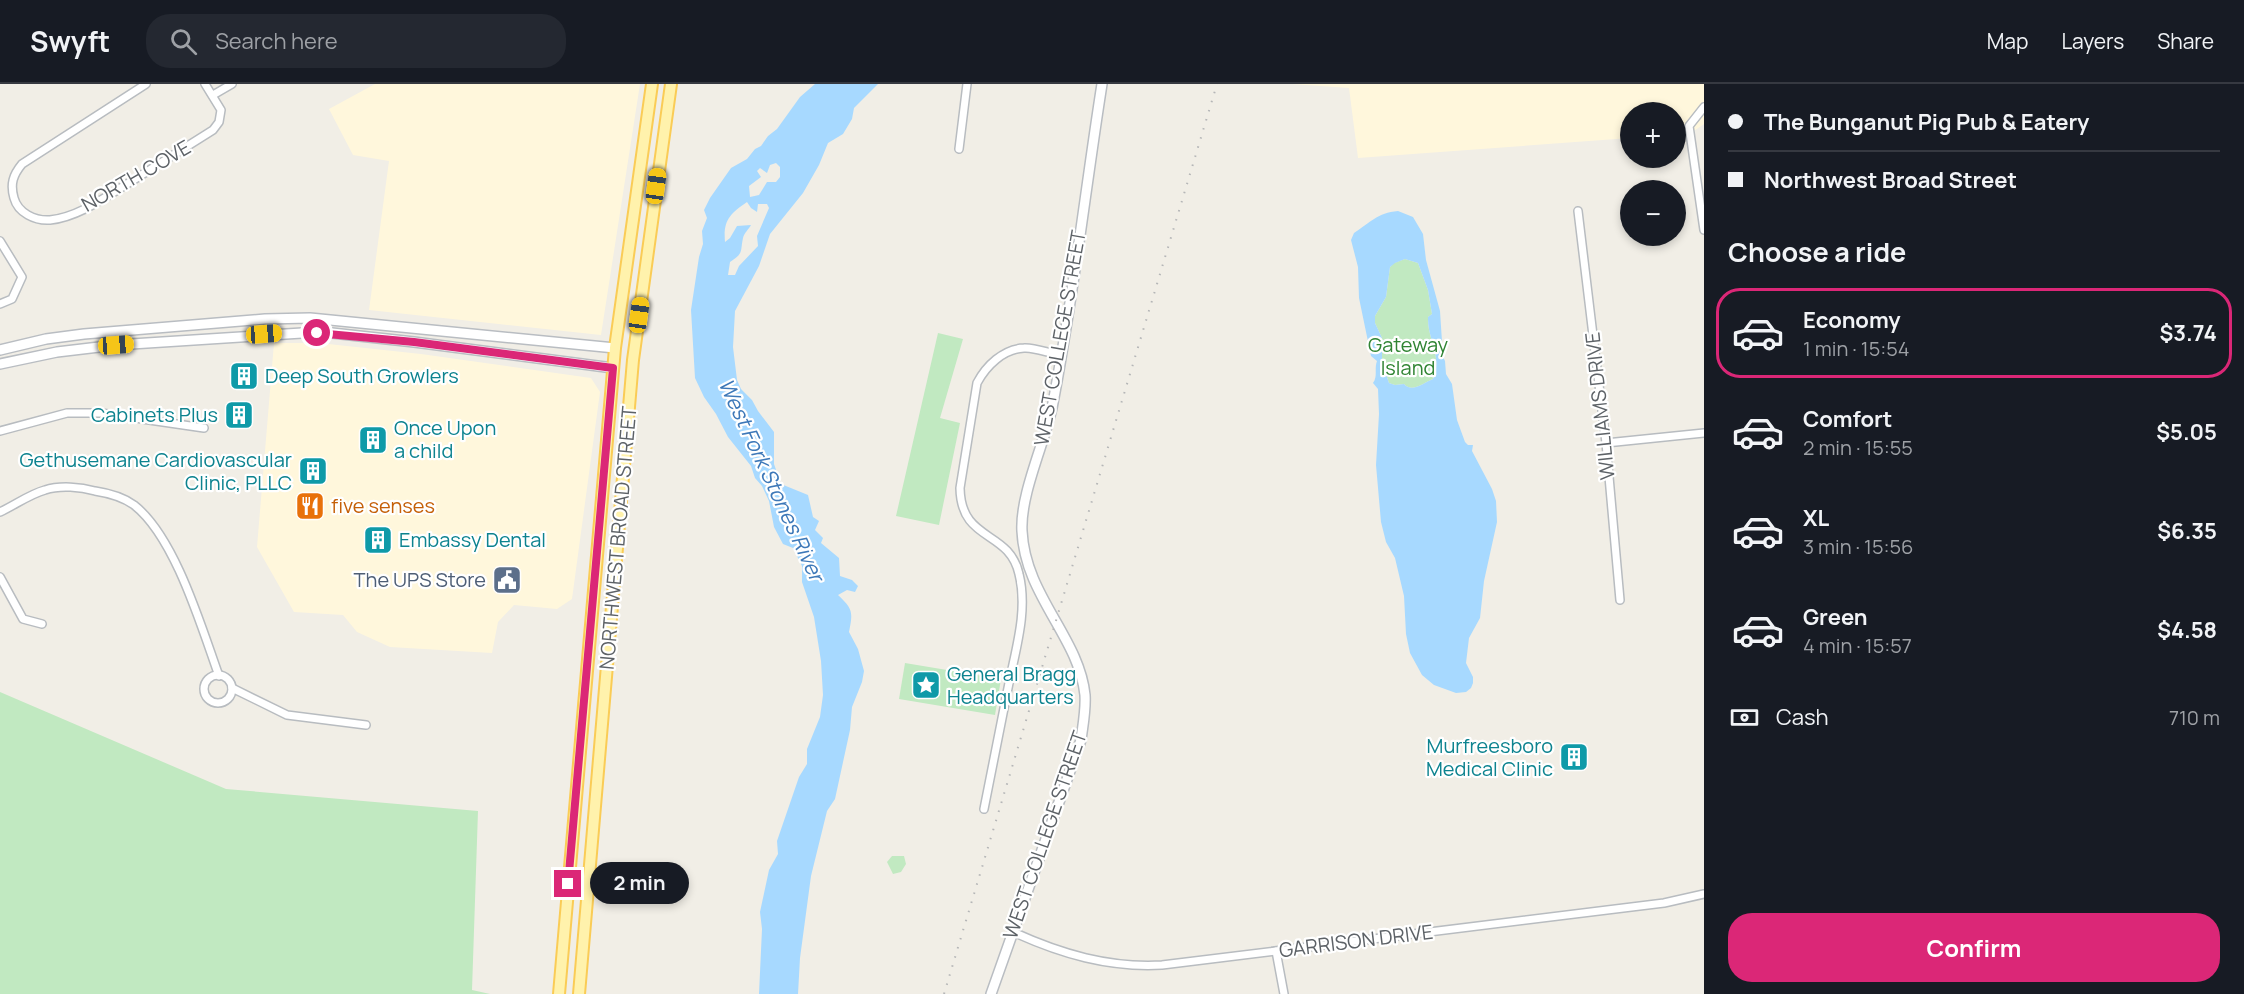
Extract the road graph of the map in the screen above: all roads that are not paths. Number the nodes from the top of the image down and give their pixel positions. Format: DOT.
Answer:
graph roads {
  1 [pos="146,84"];
  2 [pos="205,84"];
  3 [pos="232,84"];
  4 [pos="652,84"];
  5 [pos="671,84"];
  6 [pos="967,84"];
  7 [pos="1102,84"];
  8 [pos="213,95"];
  9 [pos="1704,107"];
  10 [pos="647,113"];
  11 [pos="666,116"];
  12 [pos="959,149"];
  13 [pos="1578,212"];
  14 [pos="1704,230"];
  15 [pos="0,241"];
  16 [pos="0,304"];
  17 [pos="103,332"];
  18 [pos="104,346"];
  19 [pos="615,348"];
  20 [pos="0,350"];
  21 [pos="1061,355"];
  22 [pos="633,360"];
  23 [pos="0,364"];
  24 [pos="613,368"];
  25 [pos="204,428"];
  26 [pos="0,431"];
  27 [pos="1704,433"];
  28 [pos="1606,442"];
  29 [pos="0,512"];
  30 [pos="596,570"];
  31 [pos="615,573"];
  32 [pos="0,577"];
  33 [pos="1620,600"];
  34 [pos="42,624"];
  35 [pos="589,644"];
  36 [pos="608,647"];
  37 [pos="219,676"];
  38 [pos="231,688"];
  39 [pos="366,725"];
  40 [pos="581,744"];
  41 [pos="600,745"];
  42 [pos="984,809"];
  43 [pos="1704,894"];
  44 [pos="1013,932"];
  45 [pos="1276,951"];
  46 [pos="559,994"];
  47 [pos="579,994"];
  48 [pos="991,994"];
  49 [pos="1284,994"];
  1 -- 8 [label="street, NORTH COVE"];
  2 -- 8 [label="street"];
  3 -- 8 [label="street"];
  4 -- 10 [label="main road, NORTHWEST BROAD STREET"];
  5 -- 11 [label="main road, NORTHWEST BROAD STREET"];
  6 -- 12 [label="street"];
  7 -- 21 [label="main road, WEST COLLEGE STREET"];
  9 -- 14 [label="street"];
  10 -- 11 [label="main road"];
  10 -- 19 [label="main road, NORTHWEST BROAD STREET"];
  11 -- 22 [label="main road, NORTHWEST BROAD STREET"];
  13 -- 28 [label="street, WILLIAMS DRIVE"];
  15 -- 16 [label="street"];
  17 -- 18 [label="main road"];
  17 -- 19 [label="main road"];
  17 -- 20 [label="main road"];
  18 -- 23 [label="main road"];
  18 -- 24 [label="main road"];
  19 -- 22 [label="main road"];
  19 -- 24 [label="main road, NORTHWEST BROAD STREET"];
  21 -- 42 [label="street"];
  21 -- 44 [label="main road, WEST COLLEGE STREET"];
  22 -- 24 [label="main road"];
  22 -- 31 [label="main road, NORTHWEST BROAD STREET"];
  24 -- 30 [label="main road, NORTHWEST BROAD STREET"];
  25 -- 26 [label="street"];
  27 -- 28 [label="street"];
  28 -- 33 [label="street, WILLIAMS DRIVE"];
  29 -- 37 [label="street"];
  30 -- 31 [label="main road"];
  30 -- 35 [label="main road, NORTHWEST BROAD STREET"];
  31 -- 36 [label="main road, NORTHWEST BROAD STREET"];
  32 -- 34 [label="street"];
  35 -- 36 [label="main road"];
  35 -- 40 [label="main road, NORTHWEST BROAD STREET"];
  36 -- 41 [label="main road, NORTHWEST BROAD STREET"];
  37 -- 38 [label="street"];
  37 -- 38 [label="street"];
  38 -- 39 [label="street"];
  40 -- 41 [label="main road"];
  40 -- 46 [label="main road, NORTHWEST BROAD STREET"];
  41 -- 47 [label="main road, NORTHWEST BROAD STREET"];
  43 -- 45 [label="street, GARRISON DRIVE"];
  44 -- 45 [label="street, GARRISON DRIVE"];
  44 -- 48 [label="main road, WEST COLLEGE STREET"];
  45 -- 49 [label="street"];
}
